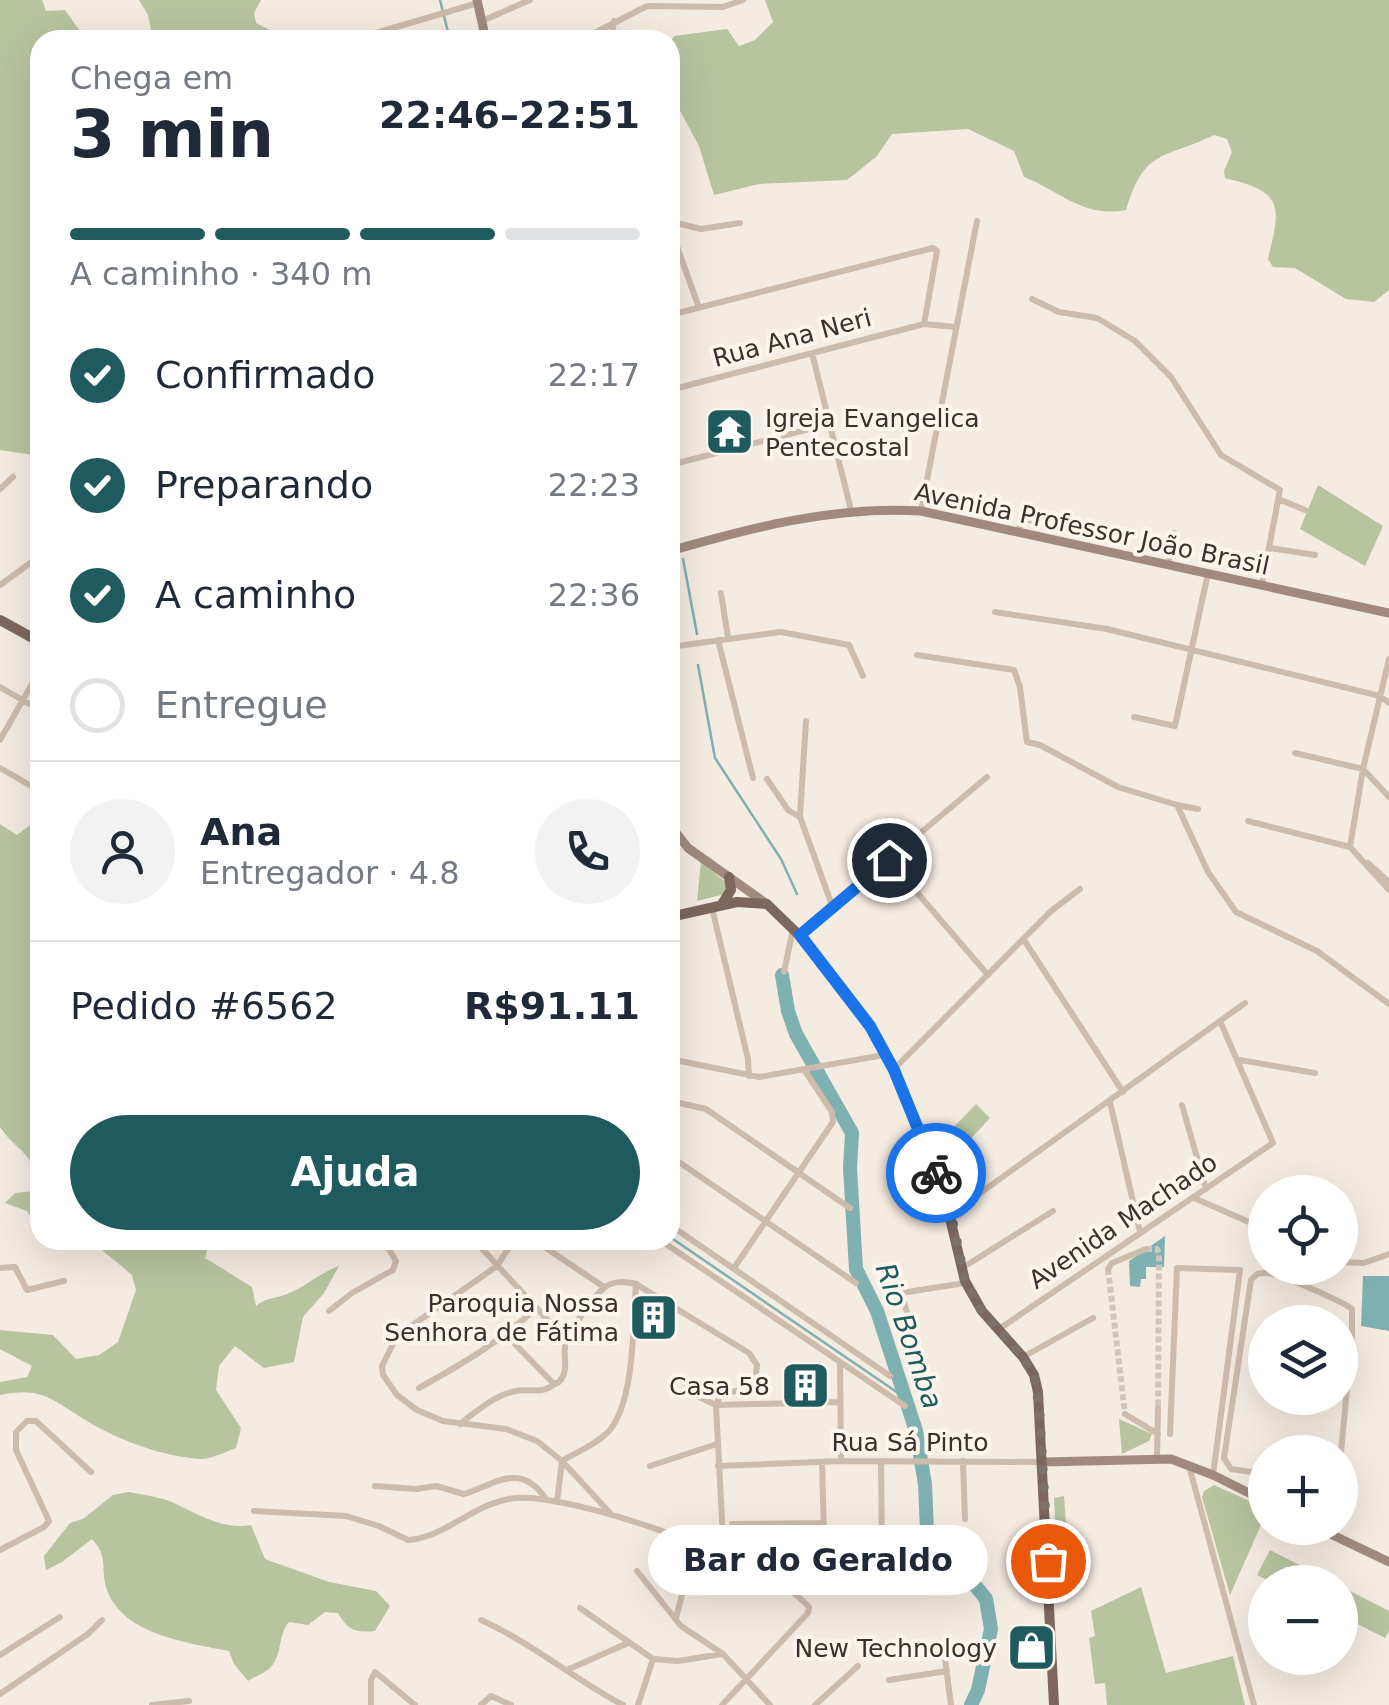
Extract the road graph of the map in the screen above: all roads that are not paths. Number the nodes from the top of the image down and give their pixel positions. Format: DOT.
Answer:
graph roads {
  1 [pos="530,0"];
  2 [pos="742,0"];
  3 [pos="478,1"];
  4 [pos="614,20"];
  5 [pos="482,21"];
  6 [pos="383,30"];
  7 [pos="484,30"];
  8 [pos="598,30"];
  9 [pos="613,30"];
  10 [pos="977,221"];
  11 [pos="740,223"];
  12 [pos="680,224"];
  13 [pos="680,249"];
  14 [pos="1032,300"];
  15 [pos="700,308"];
  16 [pos="680,313"];
  17 [pos="924,324"];
  18 [pos="955,327"];
  19 [pos="812,353"];
  20 [pos="680,387"];
  21 [pos="829,424"];
  22 [pos="680,462"];
  23 [pos="13,477"];
  24 [pos="0,489"];
  25 [pos="1280,500"];
  26 [pos="850,510"];
  27 [pos="1304,510"];
  28 [pos="921,511"];
  29 [pos="1048,524"];
  30 [pos="1017,531"];
  31 [pos="1174,533"];
  32 [pos="1270,548"];
  33 [pos="680,549"];
  34 [pos="1316,556"];
  35 [pos="30,563"];
  36 [pos="1168,564"];
  37 [pos="1208,573"];
  38 [pos="1262,584"];
  39 [pos="0,585"];
  40 [pos="721,593"];
  41 [pos="995,612"];
  42 [pos="1388,613"];
  43 [pos="0,620"];
  44 [pos="30,636"];
  45 [pos="728,638"];
  46 [pos="718,640"];
  47 [pos="680,646"];
  48 [pos="1190,650"];
  49 [pos="917,654"];
  50 [pos="1389,660"];
  51 [pos="863,676"];
  52 [pos="0,687"];
  53 [pos="30,687"];
  54 [pos="1380,696"];
  55 [pos="22,700"];
  56 [pos="1389,702"];
  57 [pos="30,704"];
  58 [pos="1134,717"];
  59 [pos="806,720"];
  60 [pos="0,740"];
  61 [pos="1295,753"];
  62 [pos="0,768"];
  63 [pos="1363,770"];
  64 [pos="987,777"];
  65 [pos="754,778"];
  66 [pos="767,778"];
  67 [pos="30,786"];
  68 [pos="1389,797"];
  69 [pos="1178,805"];
  70 [pos="1198,809"];
  71 [pos="800,817"];
  72 [pos="1248,821"];
  73 [pos="680,838"];
  74 [pos="1350,847"];
  75 [pos="889,860"];
  76 [pos="1365,862"];
  77 [pos="729,877"];
  78 [pos="1389,882"];
  79 [pos="1080,889"];
  80 [pos="1389,890"];
  81 [pos="767,904"];
  82 [pos="716,906"];
  83 [pos="833,908"];
  84 [pos="680,915"];
  85 [pos="796,932"];
  86 [pos="1024,940"];
  87 [pos="784,972"];
  88 [pos="988,975"];
  89 [pos="1245,1003"];
  90 [pos="1389,1004"];
  91 [pos="1220,1021"];
  92 [pos="884,1055"];
  93 [pos="1239,1060"];
  94 [pos="680,1061"];
  95 [pos="813,1070"];
  96 [pos="894,1070"];
  97 [pos="1314,1073"];
  98 [pos="748,1076"];
  99 [pos="1124,1092"];
  100 [pos="680,1102"];
  101 [pos="1110,1102"];
  102 [pos="1182,1105"];
  103 [pos="680,1163"];
  104 [pos="798,1173"];
  105 [pos="1206,1189"];
  106 [pos="1193,1198"];
  107 [pos="850,1208"];
  108 [pos="1053,1211"];
  109 [pos="951,1214"];
  110 [pos="766,1222"];
  111 [pos="1248,1222"];
  112 [pos="680,1231"];
  113 [pos="1140,1232"];
  114 [pos="390,1250"];
  115 [pos="482,1250"];
  116 [pos="507,1250"];
  117 [pos="549,1250"];
  118 [pos="675,1250"];
  119 [pos="1146,1250"];
  120 [pos="1389,1254"];
  121 [pos="1358,1262"];
  122 [pos="496,1266"];
  123 [pos="0,1268"];
  124 [pos="734,1268"];
  125 [pos="1108,1268"];
  126 [pos="961,1269"];
  127 [pos="64,1280"];
  128 [pos="966,1282"];
  129 [pos="856,1283"];
  130 [pos="636,1284"];
  131 [pos="604,1287"];
  132 [pos="536,1309"];
  133 [pos="330,1312"];
  134 [pos="1094,1318"];
  135 [pos="998,1330"];
  136 [pos="507,1336"];
  137 [pos="566,1340"];
  138 [pos="917,1344"];
  139 [pos="1022,1356"];
  140 [pos="840,1362"];
  141 [pos="890,1376"];
  142 [pos="681,1379"];
  143 [pos="555,1384"];
  144 [pos="420,1388"];
  145 [pos="840,1402"];
  146 [pos="716,1406"];
  147 [pos="905,1406"];
  148 [pos="1158,1408"];
  149 [pos="1125,1414"];
  150 [pos="459,1425"];
  151 [pos="1158,1434"];
  152 [pos="1170,1434"];
  153 [pos="1343,1435"];
  154 [pos="717,1444"];
  155 [pos="1158,1457"];
  156 [pos="562,1461"];
  157 [pos="962,1461"];
  158 [pos="822,1462"];
  159 [pos="841,1462"];
  160 [pos="881,1462"];
  161 [pos="1044,1462"];
  162 [pos="1188,1464"];
  163 [pos="650,1466"];
  164 [pos="718,1466"];
  165 [pos="91,1472"];
  166 [pos="1248,1472"];
  167 [pos="1213,1475"];
  168 [pos="375,1486"];
  169 [pos="1248,1492"];
  170 [pos="546,1500"];
  171 [pos="557,1502"];
  172 [pos="254,1511"];
  173 [pos="611,1514"];
  174 [pos="965,1519"];
  175 [pos="823,1523"];
  176 [pos="732,1524"];
  177 [pos="695,1545"];
  178 [pos="1354,1545"];
  179 [pos="0,1550"];
  180 [pos="882,1551"];
  181 [pos="724,1558"];
  182 [pos="1389,1562"];
  183 [pos="824,1570"];
  184 [pos="638,1572"];
  185 [pos="580,1608"];
  186 [pos="60,1617"];
  187 [pos="675,1619"];
  188 [pos="102,1620"];
  189 [pos="481,1620"];
  190 [pos="630,1642"];
  191 [pos="943,1644"];
  192 [pos="723,1654"];
  193 [pos="0,1655"];
  194 [pos="653,1659"];
  195 [pos="858,1666"];
  196 [pos="566,1670"];
  197 [pos="947,1672"];
  198 [pos="748,1677"];
  199 [pos="889,1680"];
  200 [pos="0,1694"];
  201 [pos="190,1701"];
  202 [pos="482,1702"];
  203 [pos="152,1705"];
  204 [pos="372,1705"];
  205 [pos="415,1705"];
  206 [pos="511,1705"];
  207 [pos="623,1705"];
  208 [pos="638,1705"];
  209 [pos="722,1705"];
  210 [pos="770,1705"];
  211 [pos="815,1705"];
  212 [pos="951,1705"];
  213 [pos="1054,1705"];
  214 [pos="1254,1705"];
  1 -- 5 [label="street"];
  2 -- 4 [label="street"];
  3 -- 5 [label="main road"];
  3 -- 6 [label="street"];
  4 -- 8 [label="street"];
  4 -- 9 [label="street"];
  5 -- 7 [label="main road"];
  10 -- 18 [label="street"];
  11 -- 12 [label="street"];
  13 -- 15 [label="street"];
  14 -- 25 [label="street"];
  15 -- 16 [label="street"];
  15 -- 17 [label="street"];
  17 -- 18 [label="street, Rua Ana Neri"];
  17 -- 19 [label="street, Rua Ana Neri"];
  18 -- 28 [label="street"];
  19 -- 20 [label="street, Rua Ana Neri"];
  19 -- 21 [label="street"];
  21 -- 22 [label="street"];
  21 -- 26 [label="street"];
  23 -- 24 [label="street"];
  25 -- 27 [label="street"];
  25 -- 32 [label="street"];
  26 -- 28 [label="main road, Avenida Professor João Brasil"];
  26 -- 33 [label="main road, Avenida Professor João Brasil"];
  28 -- 30 [label="main road, Avenida Professor João Brasil"];
  29 -- 30 [label="street"];
  30 -- 36 [label="main road, Avenida Professor João Brasil"];
  31 -- 36 [label="street"];
  32 -- 34 [label="street"];
  32 -- 38 [label="street"];
  35 -- 39 [label="street"];
  36 -- 37 [label="main road, Avenida Professor João Brasil"];
  37 -- 38 [label="main road, Avenida Professor João Brasil"];
  37 -- 48 [label="street"];
  38 -- 42 [label="main road, Avenida Professor João Brasil"];
  40 -- 45 [label="street"];
  41 -- 48 [label="street"];
  43 -- 44 [label="main road"];
  45 -- 46 [label="street"];
  45 -- 51 [label="street"];
  46 -- 47 [label="street"];
  46 -- 65 [label="street"];
  48 -- 54 [label="street"];
  48 -- 58 [label="street"];
  49 -- 69 [label="street"];
  50 -- 54 [label="street"];
  52 -- 55 [label="street"];
  53 -- 55 [label="street"];
  54 -- 56 [label="street"];
  54 -- 63 [label="street"];
  55 -- 57 [label="street"];
  55 -- 60 [label="street"];
  59 -- 71 [label="street"];
  61 -- 63 [label="street"];
  62 -- 67 [label="street"];
  63 -- 68 [label="street"];
  63 -- 74 [label="street"];
  64 -- 75 [label="street"];
  66 -- 71 [label="street"];
  69 -- 70 [label="street"];
  69 -- 90 [label="street"];
  71 -- 83 [label="street"];
  72 -- 74 [label="street"];
  73 -- 77 [label="main road"];
  74 -- 76 [label="street"];
  75 -- 83 [label="street"];
  75 -- 88 [label="street"];
  76 -- 78 [label="street"];
  76 -- 80 [label="street"];
  77 -- 81 [label="main road"];
  77 -- 82 [label="main road"];
  79 -- 86 [label="street"];
  81 -- 82 [label="main road"];
  81 -- 85 [label="main road"];
  82 -- 84 [label="main road"];
  82 -- 98 [label="street"];
  83 -- 85 [label="street"];
  85 -- 87 [label="street"];
  85 -- 92 [label="main road"];
  86 -- 88 [label="street"];
  86 -- 99 [label="street"];
  88 -- 96 [label="street"];
  89 -- 91 [label="street"];
  91 -- 93 [label="street"];
  91 -- 99 [label="street"];
  92 -- 95 [label="street"];
  92 -- 96 [label="main road"];
  93 -- 97 [label="street"];
  93 -- 105 [label="street, Avenida Machado"];
  94 -- 98 [label="street"];
  95 -- 98 [label="street"];
  95 -- 104 [label="street"];
  96 -- 109 [label="main road"];
  99 -- 101 [label="street"];
  100 -- 104 [label="street"];
  101 -- 109 [label="street"];
  101 -- 113 [label="street"];
  102 -- 105 [label="street"];
  103 -- 110 [label="street"];
  104 -- 107 [label="street"];
  104 -- 110 [label="street"];
  105 -- 106 [label="street, Avenida Machado"];
  106 -- 111 [label="street"];
  106 -- 113 [label="street, Avenida Machado"];
  108 -- 126 [label="street"];
  109 -- 126 [label="main road"];
  110 -- 124 [label="street"];
  110 -- 129 [label="street"];
  112 -- 124 [label="street"];
  113 -- 135 [label="street, Avenida Machado"];
  114 -- 133 [label="street"];
  115 -- 122 [label="street"];
  116 -- 122 [label="street"];
  117 -- 131 [label="street"];
  118 -- 140 [label="street"];
  119 -- 125 [label="street"];
  120 -- 121 [label="street"];
  122 -- 132 [label="street"];
  122 -- 150 [label="street"];
  123 -- 127 [label="street"];
  124 -- 141 [label="street"];
  126 -- 128 [label="main road"];
  128 -- 135 [label="main road"];
  128 -- 138 [label="street"];
  130 -- 131 [label="street"];
  130 -- 146 [label="street"];
  130 -- 156 [label="street"];
  131 -- 137 [label="street"];
  132 -- 136 [label="street"];
  132 -- 137 [label="street"];
  134 -- 139 [label="street"];
  135 -- 139 [label="main road"];
  136 -- 143 [label="street"];
  136 -- 144 [label="street"];
  137 -- 143 [label="street"];
  139 -- 161 [label="main road"];
  140 -- 145 [label="street"];
  140 -- 147 [label="street"];
  142 -- 146 [label="street"];
  143 -- 150 [label="street"];
  145 -- 146 [label="street"];
  145 -- 159 [label="street"];
  146 -- 154 [label="street"];
  148 -- 151 [label="street"];
  149 -- 151 [label="street"];
  150 -- 156 [label="street"];
  151 -- 155 [label="street"];
  152 -- 167 [label="street"];
  153 -- 166 [label="street"];
  154 -- 163 [label="street"];
  154 -- 164 [label="street"];
  155 -- 161 [label="main road"];
  155 -- 162 [label="main road"];
  156 -- 171 [label="street"];
  156 -- 173 [label="street"];
  157 -- 160 [label="street, Rua Sá Pinto"];
  157 -- 161 [label="street, Rua Sá Pinto"];
  157 -- 174 [label="street"];
  158 -- 159 [label="street, Rua Sá Pinto"];
  158 -- 164 [label="street, Rua Sá Pinto"];
  158 -- 175 [label="street"];
  159 -- 160 [label="street, Rua Sá Pinto"];
  160 -- 180 [label="street"];
  161 -- 213 [label="main road"];
  162 -- 167 [label="main road"];
  162 -- 214 [label="street"];
  164 -- 181 [label="street"];
  165 -- 179 [label="street"];
  167 -- 169 [label="main road"];
  168 -- 170 [label="street"];
  170 -- 171 [label="street"];
  170 -- 172 [label="street"];
  171 -- 173 [label="street"];
  173 -- 177 [label="street"];
  175 -- 176 [label="street"];
  175 -- 183 [label="street"];
  177 -- 181 [label="street"];
  177 -- 187 [label="street"];
  178 -- 182 [label="main road"];
  181 -- 198 [label="street"];
  184 -- 187 [label="street"];
  185 -- 190 [label="street"];
  186 -- 193 [label="street"];
  187 -- 192 [label="street"];
  188 -- 200 [label="street"];
  189 -- 196 [label="street"];
  190 -- 194 [label="street"];
  190 -- 196 [label="street"];
  191 -- 197 [label="street"];
  192 -- 194 [label="street"];
  192 -- 198 [label="street"];
  194 -- 208 [label="street"];
  195 -- 211 [label="street"];
  196 -- 207 [label="street"];
  197 -- 199 [label="street"];
  197 -- 212 [label="street"];
  198 -- 209 [label="street"];
  198 -- 210 [label="street"];
  201 -- 203 [label="street"];
  202 -- 206 [label="street"];
  204 -- 205 [label="street"];
}
